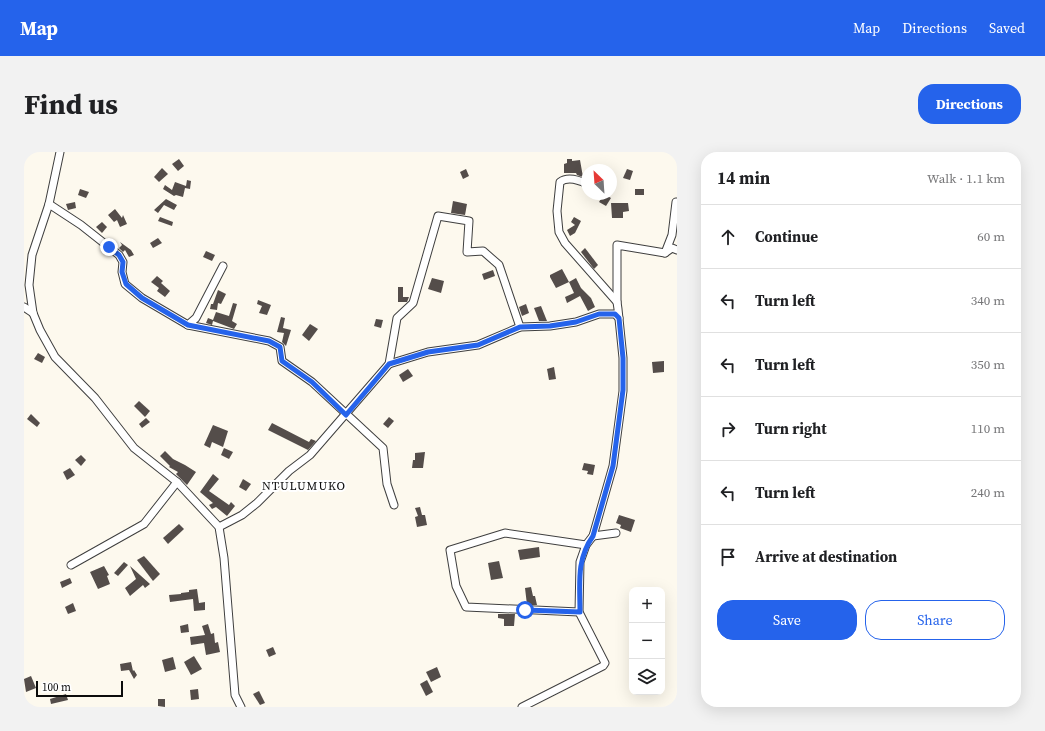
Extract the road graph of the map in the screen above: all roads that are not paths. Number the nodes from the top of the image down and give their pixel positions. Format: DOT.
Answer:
graph roads {
  1 [pos="60,152"];
  2 [pos="581,182"];
  3 [pos="676,202"];
  4 [pos="49,204"];
  5 [pos="677,250"];
  6 [pos="665,253"];
  7 [pos="223,266"];
  8 [pos="617,302"];
  9 [pos="24,307"];
  10 [pos="33,313"];
  11 [pos="619,318"];
  12 [pos="188,325"];
  13 [pos="520,327"];
  14 [pos="389,364"];
  15 [pos="346,415"];
  16 [pos="177,482"];
  17 [pos="394,505"];
  18 [pos="218,527"];
  19 [pos="616,533"];
  20 [pos="593,536"];
  21 [pos="586,546"];
  22 [pos="71,566"];
  23 [pos="580,612"];
  24 [pos="241,707"];
  25 [pos="522,707"];
  1 -- 4 [label="street"];
  2 -- 8 [label="street"];
  3 -- 6 [label="street"];
  4 -- 10 [label="street"];
  4 -- 12 [label="street"];
  5 -- 6 [label="street"];
  6 -- 8 [label="street"];
  7 -- 12 [label="street"];
  8 -- 11 [label="street"];
  9 -- 10 [label="street"];
  10 -- 16 [label="street"];
  11 -- 13 [label="street"];
  11 -- 20 [label="street"];
  12 -- 15 [label="street"];
  13 -- 14 [label="street"];
  13 -- 14 [label="street"];
  14 -- 15 [label="street"];
  15 -- 17 [label="street"];
  15 -- 18 [label="street"];
  16 -- 18 [label="street"];
  16 -- 22 [label="street"];
  18 -- 24 [label="street"];
  19 -- 20 [label="street"];
  20 -- 21 [label="street"];
  21 -- 23 [label="street"];
  21 -- 23 [label="street"];
  23 -- 25 [label="street"];
}
